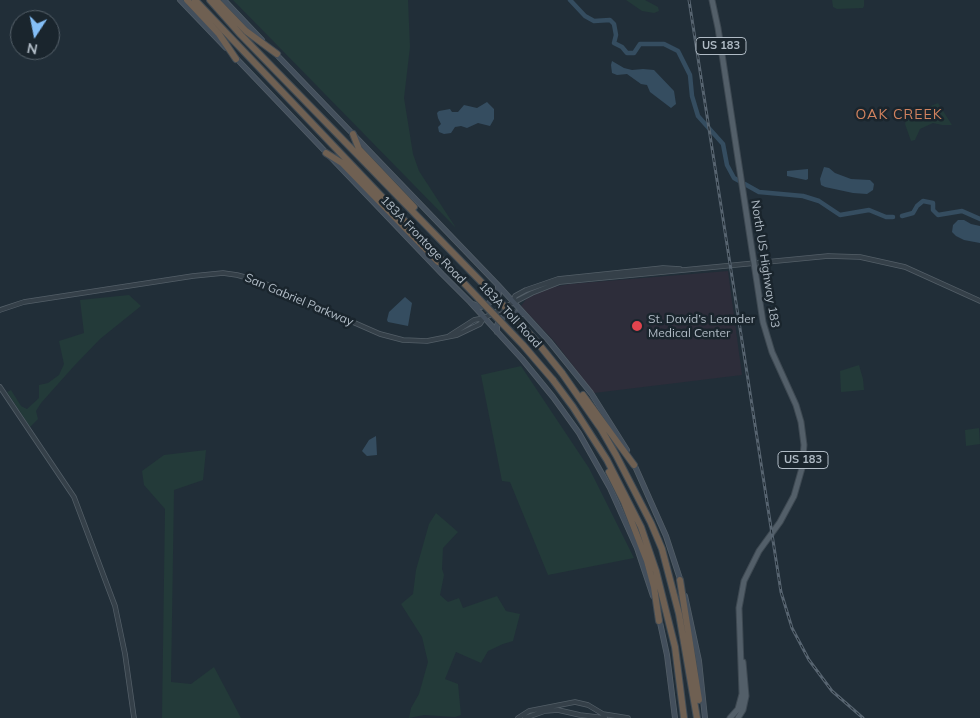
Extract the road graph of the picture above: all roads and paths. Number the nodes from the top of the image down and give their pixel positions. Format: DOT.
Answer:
graph roads {
  1 [pos="180,0"];
  2 [pos="188,0"];
  3 [pos="195,0"];
  4 [pos="210,0"];
  5 [pos="216,0"];
  6 [pos="224,0"];
  7 [pos="712,0"];
  8 [pos="276,54"];
  9 [pos="236,59"];
  10 [pos="353,134"];
  11 [pos="326,153"];
  12 [pos="460,261"];
  13 [pos="753,263"];
  14 [pos="450,269"];
  15 [pos="497,284"];
  16 [pos="980,301"];
  17 [pos="470,302"];
  18 [pos="513,302"];
  19 [pos="0,310"];
  20 [pos="524,314"];
  21 [pos="484,318"];
  22 [pos="497,332"];
  23 [pos="566,379"];
  24 [pos="0,387"];
  25 [pos="586,426"];
  26 [pos="634,465"];
  27 [pos="680,580"];
  28 [pos="659,621"];
  29 [pos="740,650"];
  30 [pos="696,693"];
  31 [pos="705,709"];
  32 [pos="738,709"];
  33 [pos="675,716"];
  34 [pos="698,717"];
  35 [pos="134,718"];
  36 [pos="518,718"];
  37 [pos="525,718"];
  38 [pos="605,718"];
  39 [pos="628,718"];
  40 [pos="684,718"];
  41 [pos="705,718"];
  42 [pos="710,718"];
  43 [pos="730,718"];
  44 [pos="738,718"];
  1 -- 9 [label="main road, 183A Frontage Road"];
  2 -- 9 [label="highway"];
  3 -- 14 [label="highway, 183A Toll Road"];
  4 -- 12 [label="highway, 183A Toll Road"];
  5 -- 8 [label="highway"];
  6 -- 8 [label="main road, 183A Frontage Road"];
  7 -- 13 [label="main road, North US Highway 183 / US 183"];
  8 -- 10 [label="main road, 183A Frontage Road"];
  9 -- 11 [label="main road, 183A Frontage Road"];
  10 -- 12 [label="highway"];
  10 -- 15 [label="main road, 183A Frontage Road"];
  11 -- 14 [label="highway"];
  11 -- 17 [label="main road, 183A Frontage Road"];
  12 -- 23 [label="highway, 183A Toll Road, bridge"];
  13 -- 16 [label="street, San Gabriel Parkway"];
  13 -- 18 [label="street, San Gabriel Parkway"];
  13 -- 29 [label="main road, North US Highway 183 / US 183"];
  14 -- 25 [label="highway, 183A Toll Road, bridge"];
  15 -- 17 [label="main road"];
  15 -- 18 [label="main road, 183A Frontage Road"];
  17 -- 21 [label="main road, 183A Frontage Road"];
  18 -- 20 [label="main road, 183A Frontage Road"];
  18 -- 21 [label="street, San Gabriel Parkway"];
  19 -- 21 [label="street, San Gabriel Parkway"];
  20 -- 22 [label="main road"];
  20 -- 26 [label="main road, 183A Frontage Road"];
  21 -- 22 [label="main road, 183A Frontage Road"];
  22 -- 28 [label="main road, 183A Frontage Road"];
  23 -- 26 [label="highway"];
  23 -- 30 [label="highway, 183A Toll Road"];
  24 -- 35 [label="street"];
  25 -- 28 [label="highway"];
  25 -- 40 [label="highway, 183A Toll Road"];
  26 -- 27 [label="main road, 183A Frontage Road"];
  27 -- 30 [label="highway"];
  27 -- 31 [label="main road, 183A Frontage Road"];
  28 -- 33 [label="main road, 183A Frontage Road"];
  29 -- 32 [label="main road, North US Highway 183 / US 183"];
  29 -- 44 [label="main road, US 183"];
  30 -- 34 [label="highway, 183A Toll Road"];
  31 -- 34 [label="main road"];
  31 -- 41 [label="main road, 183A Frontage Road"];
  31 -- 42 [label="main road"];
  32 -- 43 [label="main road"];
  32 -- 44 [label="main road, North US Highway 183"];
  36 -- 39 [label="street"];
  37 -- 38 [label="street"];
}
